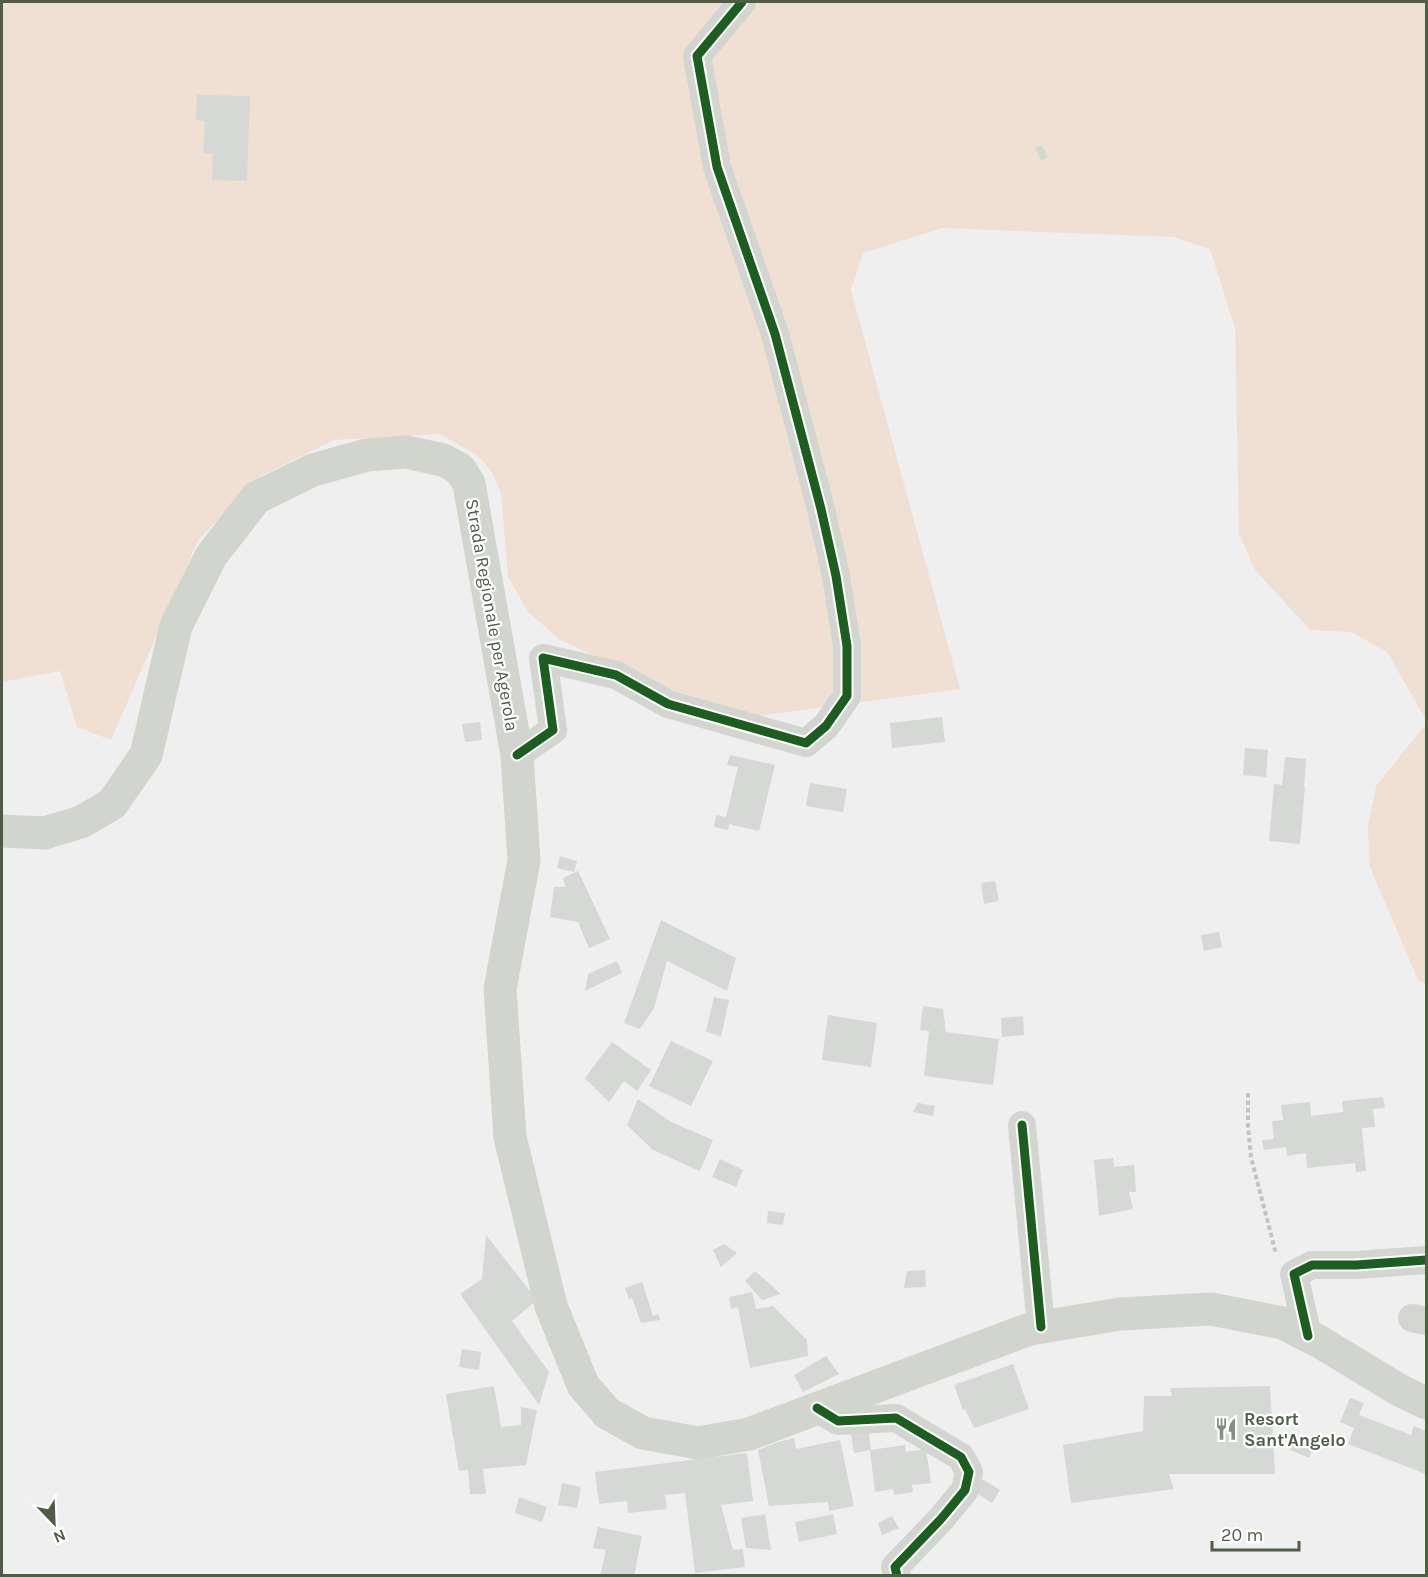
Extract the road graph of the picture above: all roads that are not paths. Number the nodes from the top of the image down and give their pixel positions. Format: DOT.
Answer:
graph roads {
  1 [pos="742,2"];
  2 [pos="517,755"];
  3 [pos="2,831"];
  4 [pos="1022,1125"];
  5 [pos="1426,1260"];
  6 [pos="1041,1327"];
  7 [pos="1308,1336"];
  8 [pos="1426,1403"];
  9 [pos="817,1408"];
  10 [pos="897,1575"];
  1 -- 2 [label="street"];
  2 -- 3 [label="main road, Strada Regionale per Agerola"];
  2 -- 9 [label="main road, Strada Regionale per Agerola"];
  4 -- 6 [label="street"];
  5 -- 7 [label="street"];
  6 -- 7 [label="main road, Strada Regionale per Agerola"];
  6 -- 9 [label="main road, Strada Regionale per Agerola"];
  7 -- 8 [label="main road, Strada Regionale per Agerola"];
  9 -- 10 [label="street"];
}
